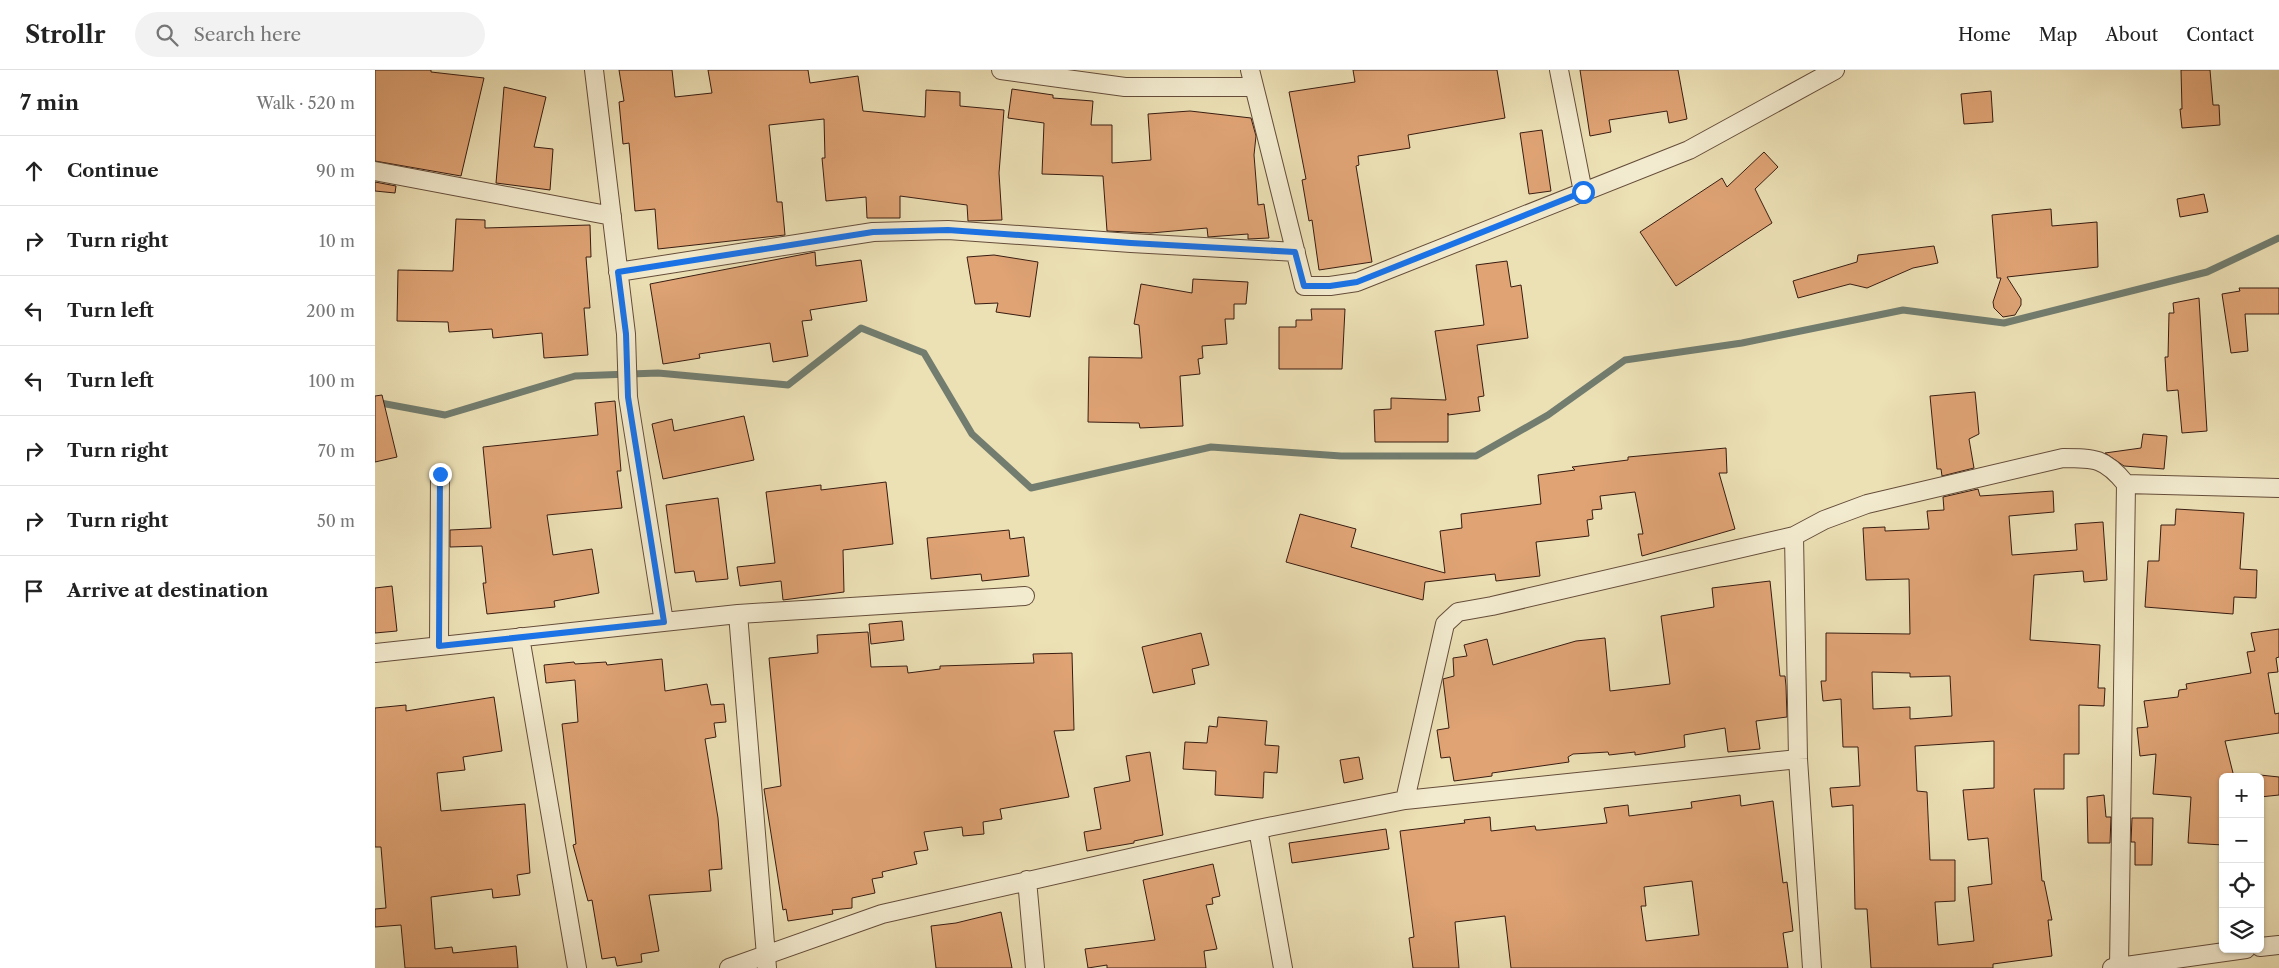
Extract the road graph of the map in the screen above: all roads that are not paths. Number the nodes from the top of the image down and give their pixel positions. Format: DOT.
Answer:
graph roads {
  1 [pos="594,70"];
  2 [pos="1001,70"];
  3 [pos="1559,70"];
  4 [pos="1825,73"];
  5 [pos="1251,78"];
  6 [pos="375,172"];
  7 [pos="1583,192"];
  8 [pos="611,216"];
  9 [pos="1295,252"];
  10 [pos="618,272"];
  11 [pos="440,474"];
  12 [pos="2126,484"];
  13 [pos="2279,488"];
  14 [pos="1794,536"];
  15 [pos="1025,596"];
  16 [pos="738,614"];
  17 [pos="664,622"];
  18 [pos="520,637"];
  19 [pos="439,646"];
  20 [pos="375,652"];
  21 [pos="1798,758"];
  22 [pos="1405,800"];
  23 [pos="1258,829"];
  24 [pos="1027,880"];
  25 [pos="2279,945"];
  26 [pos="2264,947"];
  27 [pos="2219,953"];
  28 [pos="766,961"];
  29 [pos="577,968"];
  30 [pos="729,968"];
  31 [pos="1035,968"];
  32 [pos="1283,968"];
  33 [pos="1812,968"];
  34 [pos="2115,968"];
  1 -- 8 [label="street"];
  2 -- 5 [label="street"];
  3 -- 7 [label="street"];
  4 -- 7 [label="street"];
  5 -- 9 [label="street"];
  6 -- 8 [label="street"];
  7 -- 9 [label="street"];
  8 -- 10 [label="street"];
  9 -- 10 [label="street"];
  10 -- 17 [label="street"];
  11 -- 19 [label="street"];
  12 -- 13 [label="street"];
  12 -- 14 [label="street"];
  12 -- 34 [label="street"];
  14 -- 21 [label="street"];
  14 -- 22 [label="street"];
  15 -- 16 [label="street"];
  16 -- 17 [label="street"];
  16 -- 28 [label="street"];
  17 -- 18 [label="street"];
  18 -- 19 [label="street"];
  18 -- 29 [label="street"];
  19 -- 20 [label="street"];
  21 -- 22 [label="street"];
  21 -- 33 [label="street"];
  22 -- 23 [label="street"];
  23 -- 24 [label="street"];
  23 -- 32 [label="street"];
  24 -- 28 [label="street"];
  24 -- 31 [label="street"];
  25 -- 26 [label="street"];
  27 -- 34 [label="street"];
  28 -- 30 [label="street"];
}
